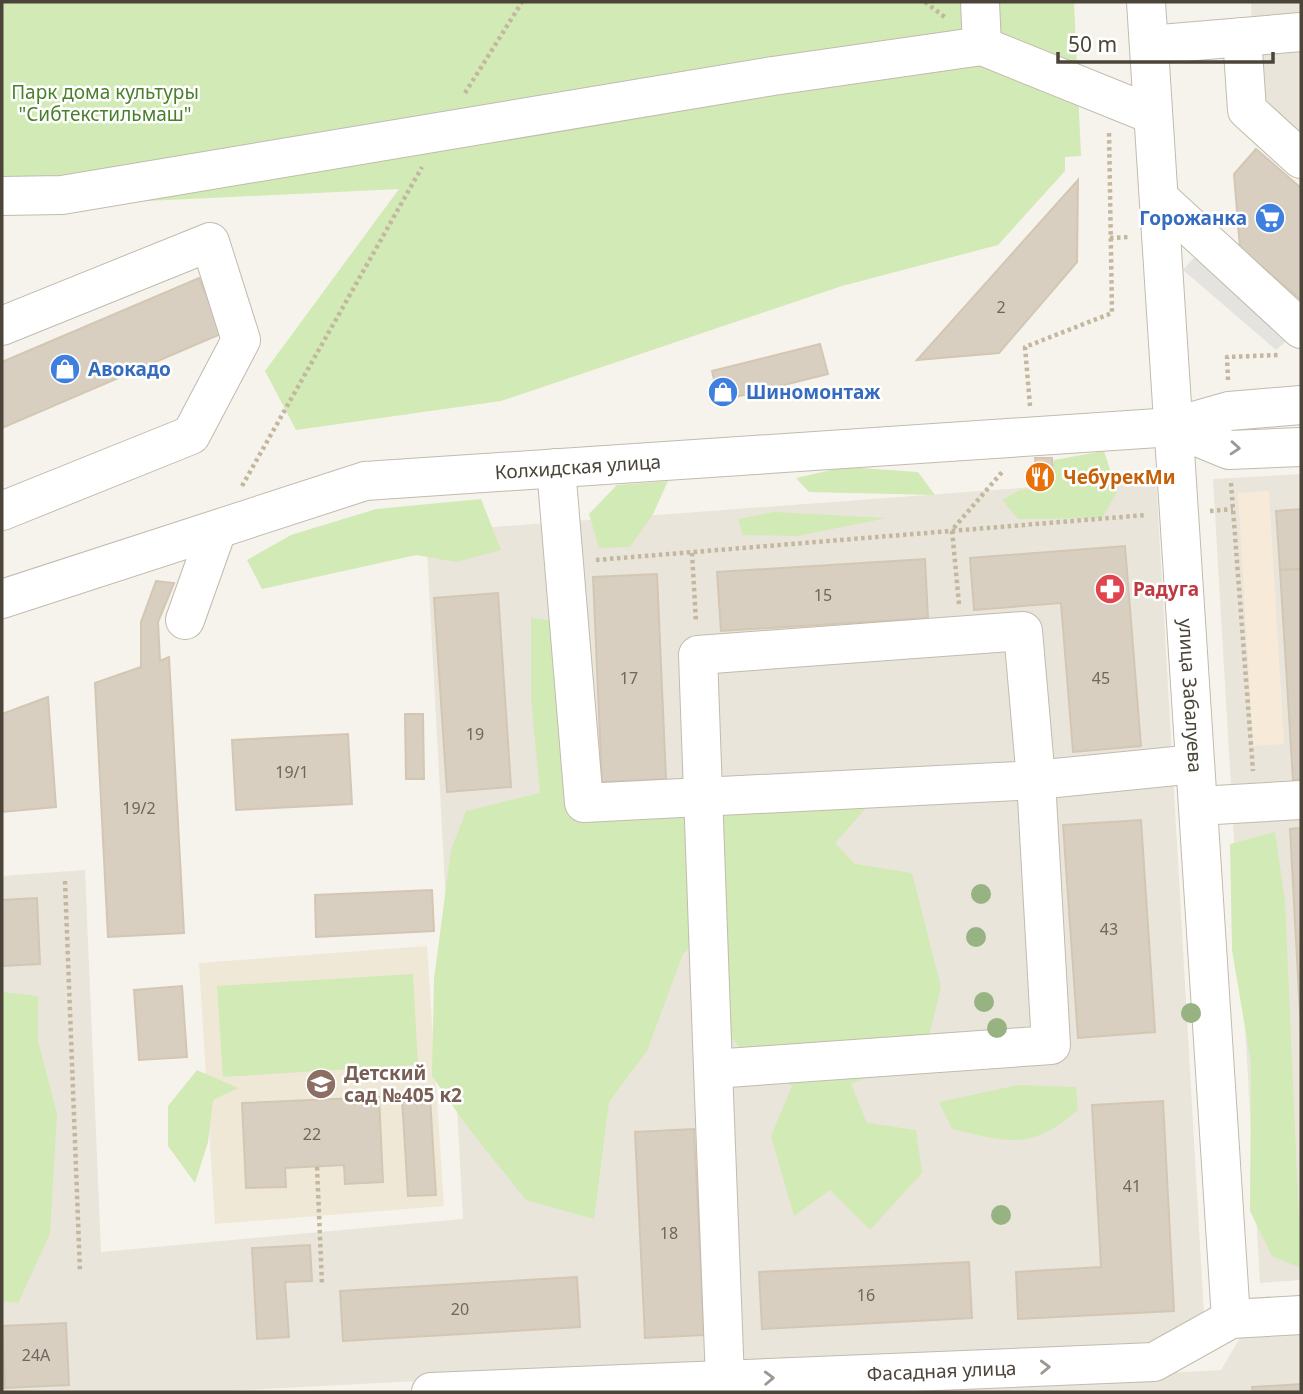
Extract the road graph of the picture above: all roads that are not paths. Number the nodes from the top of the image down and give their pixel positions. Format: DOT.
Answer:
graph roads {
  1 [pos="980,2"];
  2 [pos="1146,2"];
  3 [pos="1301,32"];
  4 [pos="1242,37"];
  5 [pos="1149,45"];
  6 [pos="982,46"];
  7 [pos="1153,115"];
  8 [pos="1301,159"];
  9 [pos="2,196"];
  10 [pos="1158,198"];
  11 [pos="2,326"];
  12 [pos="1295,342"];
  13 [pos="1301,405"];
  14 [pos="1173,427"];
  15 [pos="1301,447"];
  16 [pos="556,468"];
  17 [pos="2,511"];
  18 [pos="217,530"];
  19 [pos="2,599"];
  20 [pos="185,620"];
  21 [pos="1195,764"];
  22 [pos="1036,780"];
  23 [pos="702,798"];
  24 [pos="1301,800"];
  25 [pos="1198,806"];
  26 [pos="713,1069"];
  27 [pos="1301,1315"];
  28 [pos="1231,1320"];
  29 [pos="725,1380"];
  30 [pos="924,1382"];
  31 [pos="449,1392"];
  1 -- 6 [label="street"];
  2 -- 5 [label="street, улица Забалуева"];
  3 -- 4 [label="street"];
  4 -- 5 [label="street"];
  4 -- 8 [label="street"];
  5 -- 7 [label="street, улица Забалуева"];
  6 -- 7 [label="street"];
  6 -- 9 [label="street"];
  7 -- 10 [label="street, улица Забалуева"];
  10 -- 12 [label="street"];
  10 -- 14 [label="street, улица Забалуева"];
  11 -- 17 [label="street"];
  13 -- 14 [label="street, Колхидская улица"];
  14 -- 15 [label="street, Колхидская улица, one-way"];
  14 -- 16 [label="street, Колхидская улица"];
  14 -- 21 [label="street, улица Забалуева"];
  16 -- 18 [label="street, Колхидская улица"];
  16 -- 23 [label="street"];
  18 -- 19 [label="street, Колхидская улица"];
  18 -- 20 [label="street"];
  21 -- 22 [label="street"];
  21 -- 25 [label="street, улица Забалуева"];
  22 -- 23 [label="street"];
  22 -- 23 [label="street"];
  22 -- 26 [label="street"];
  23 -- 26 [label="street"];
  24 -- 25 [label="street"];
  25 -- 28 [label="street, улица Забалуева"];
  26 -- 29 [label="street"];
  27 -- 28 [label="street"];
  30 -- 28 [label="street, Фасадная улица, one-way"];
  29 -- 30 [label="street, Фасадная улица, one-way"];
  29 -- 31 [label="street, Фасадная улица"];
}
